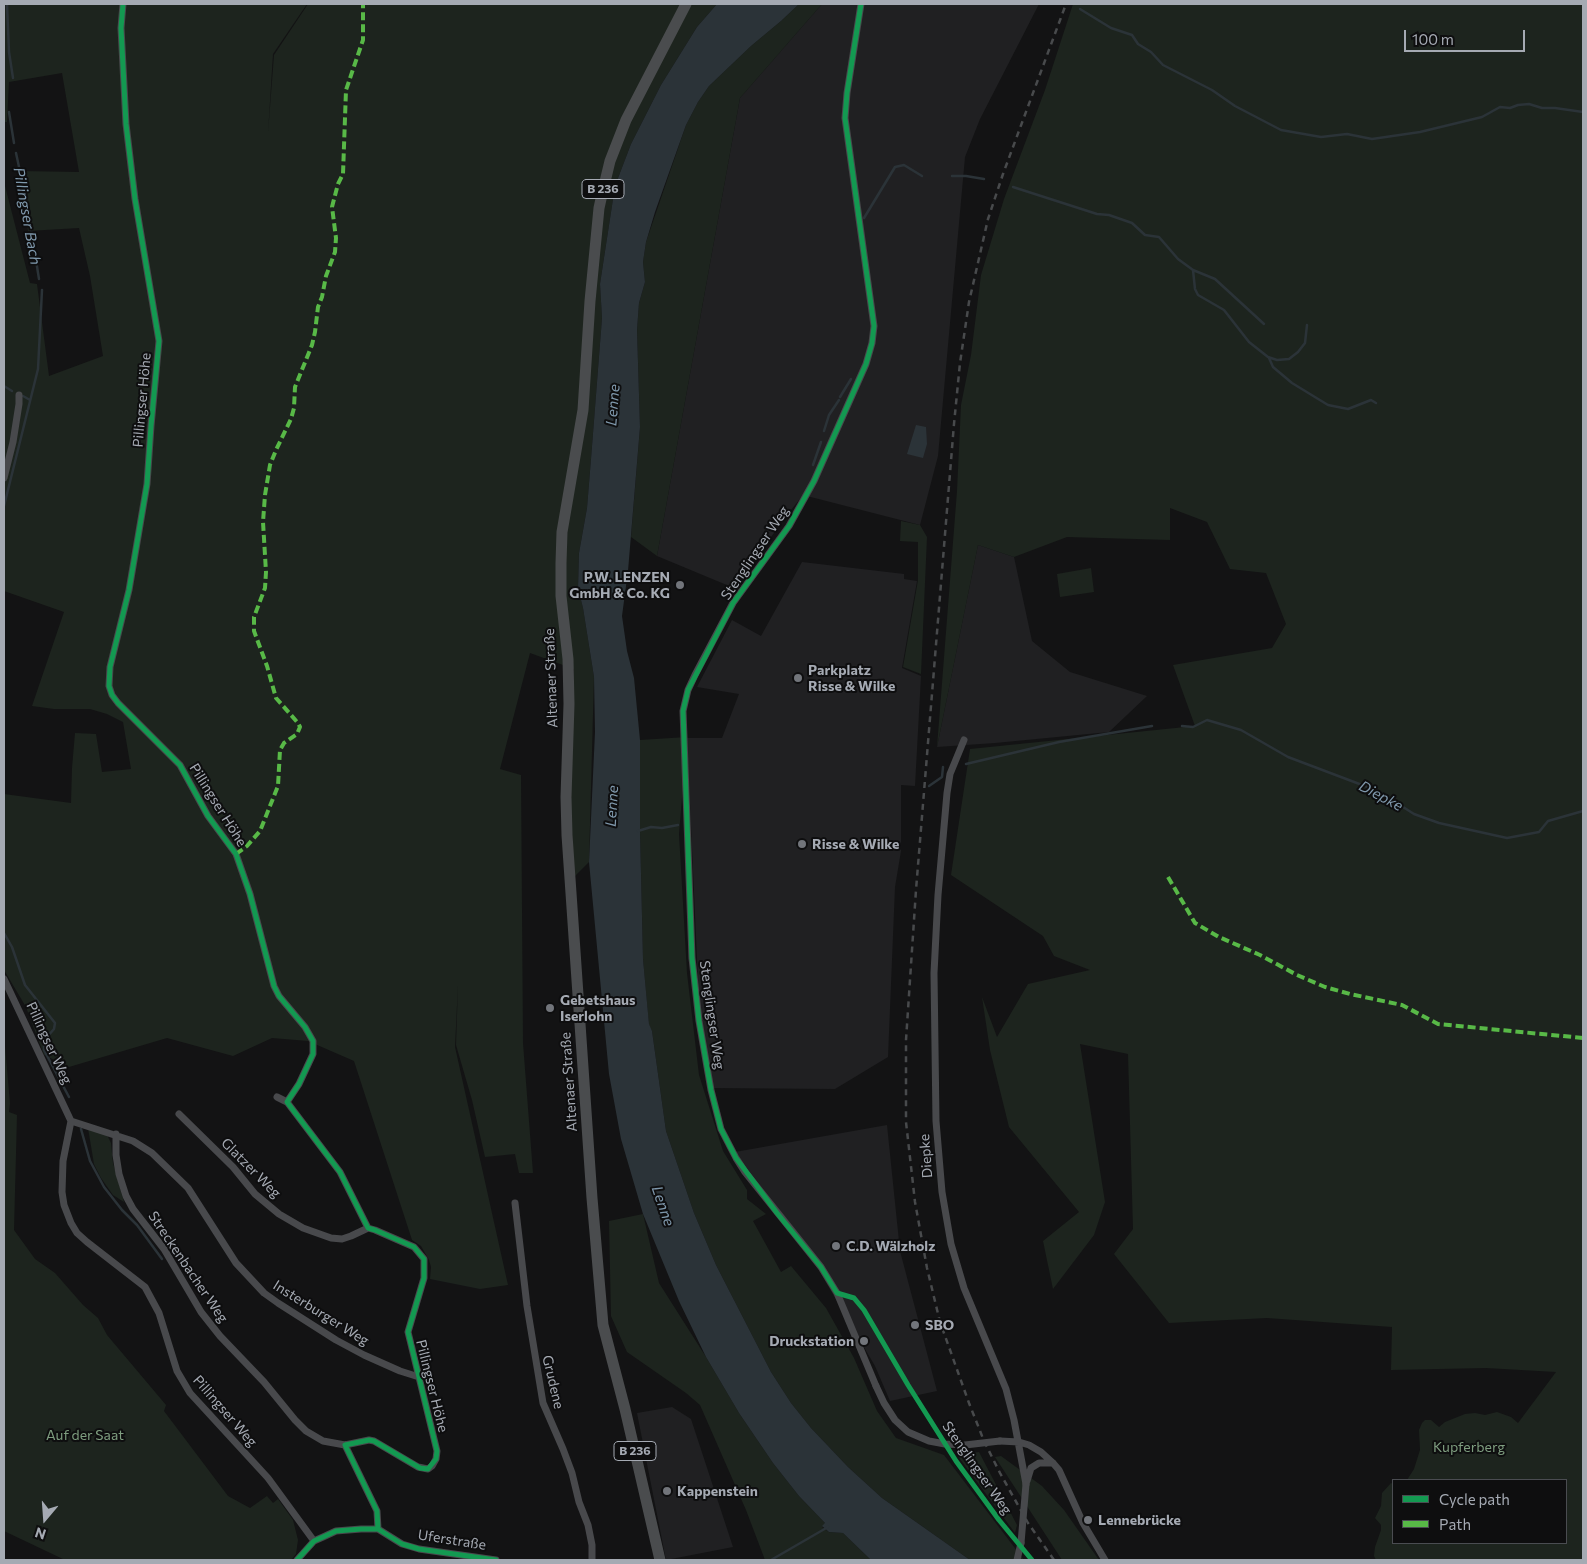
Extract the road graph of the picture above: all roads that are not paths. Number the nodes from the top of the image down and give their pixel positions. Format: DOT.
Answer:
graph roads {
  1 [pos="123,4"];
  2 [pos="686,4"];
  3 [pos="862,4"];
  4 [pos="19,395"];
  5 [pos="4,478"];
  6 [pos="964,740"];
  7 [pos="4,979"];
  8 [pos="277,1097"];
  9 [pos="287,1102"];
  10 [pos="179,1114"];
  11 [pos="71,1121"];
  12 [pos="116,1134"];
  13 [pos="515,1203"];
  14 [pos="368,1228"];
  15 [pos="419,1377"];
  16 [pos="1019,1442"];
  17 [pos="345,1445"];
  18 [pos="1053,1463"];
  19 [pos="1026,1484"];
  20 [pos="378,1529"];
  21 [pos="314,1541"];
  22 [pos="297,1560"];
  23 [pos="496,1560"];
  24 [pos="592,1560"];
  25 [pos="660,1560"];
  26 [pos="1017,1560"];
  27 [pos="1105,1560"];
  1 -- 9 [label="street, Pillingser Höhe"];
  2 -- 25 [label="main road, Altenaer Straße / B 236"];
  3 -- 16 [label="street, Stenglingser Weg, bridge"];
  4 -- 5 [label="street"];
  6 -- 16 [label="street, Diepke"];
  7 -- 11 [label="street, Pillingser Weg"];
  8 -- 9 [label="street"];
  9 -- 14 [label="street"];
  10 -- 14 [label="street, Glatzer Weg"];
  11 -- 12 [label="street, Insterburger Weg"];
  11 -- 21 [label="street, Pillingser Weg"];
  12 -- 15 [label="street, Insterburger Weg"];
  12 -- 17 [label="street, Streckenbacher Weg"];
  13 -- 24 [label="street, Grudene"];
  14 -- 15 [label="street, Pillingser Höhe"];
  15 -- 17 [label="street, Pillingser Höhe"];
  16 -- 18 [label="street, Stenglingser Weg"];
  16 -- 19 [label="street, Diepke"];
  17 -- 20 [label="street"];
  18 -- 19 [label="street"];
  18 -- 27 [label="street, Stenglingser Weg"];
  19 -- 26 [label="street, Diepke, bridge"];
  20 -- 21 [label="street"];
  20 -- 23 [label="street, Uferstraße"];
  21 -- 22 [label="street"];
}
